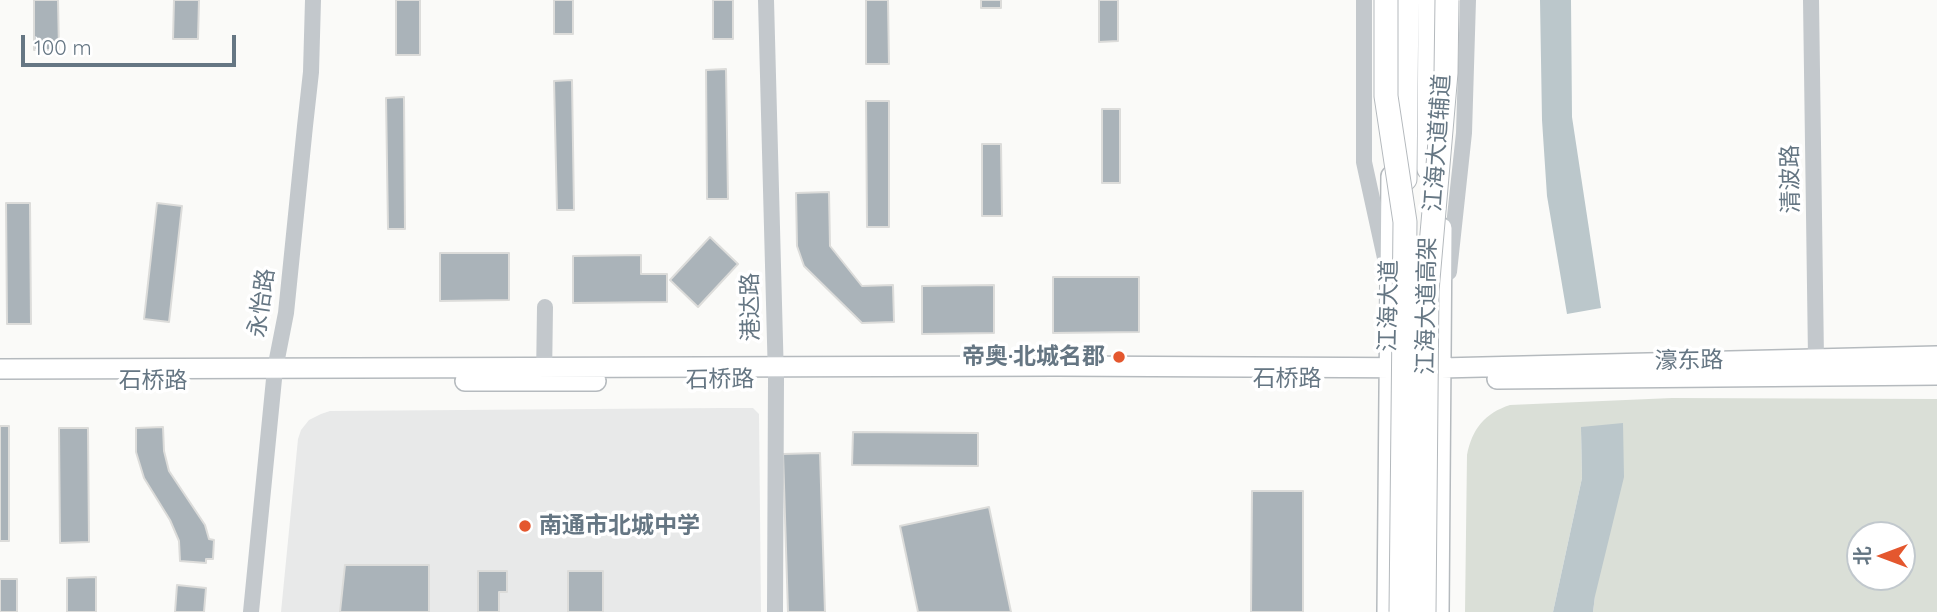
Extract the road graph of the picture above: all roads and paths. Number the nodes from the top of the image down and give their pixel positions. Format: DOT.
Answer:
graph roads {
  1 [pos="313,0"];
  2 [pos="766,0"];
  3 [pos="1364,0"];
  4 [pos="1386,0"];
  5 [pos="1393,0"];
  6 [pos="1407,0"];
  7 [pos="1430,0"];
  8 [pos="1446,0"];
  9 [pos="1468,0"];
  10 [pos="1811,0"];
  11 [pos="1405,222"];
  12 [pos="1390,278"];
  13 [pos="1427,291"];
  14 [pos="545,307"];
  15 [pos="1441,330"];
  16 [pos="1937,356"];
  17 [pos="1816,358"];
  18 [pos="0,369"];
  19 [pos="1389,373"];
  20 [pos="776,374"];
  21 [pos="1441,374"];
  22 [pos="274,375"];
  23 [pos="544,375"];
  24 [pos="1937,375"];
  25 [pos="0,382"];
  26 [pos="251,612"];
  27 [pos="775,612"];
  28 [pos="1387,612"];
  29 [pos="1401,612"];
  30 [pos="1424,612"];
  31 [pos="1439,612"];
  1 -- 22 [label="street, 永怡路"];
  2 -- 20 [label="street, 港达路"];
  3 -- 12 [label="street"];
  4 -- 11 [label="highway, bridge"];
  5 -- 12 [label="main road, 江海大道"];
  6 -- 11 [label="highway, 江海大道高架, bridge"];
  7 -- 13 [label="highway, 江海大道高架, bridge"];
  8 -- 13 [label="highway, bridge"];
  8 -- 15 [label="main road"];
  9 -- 15 [label="street, 江海大道辅道"];
  10 -- 17 [label="street, 清波路"];
  11 -- 29 [label="highway, 江海大道高架, bridge"];
  12 -- 19 [label="main road, 江海大道"];
  13 -- 30 [label="highway, 江海大道高架, bridge"];
  14 -- 23 [label="street"];
  15 -- 21 [label="main road"];
  16 -- 17 [label="main road, 濠东路"];
  17 -- 21 [label="main road, 濠东路"];
  18 -- 22 [label="main road, 石桥路"];
  19 -- 20 [label="main road, 石桥路"];
  19 -- 21 [label="main road, 石桥路"];
  19 -- 28 [label="main road, 江海大道"];
  20 -- 23 [label="main road, 石桥路"];
  20 -- 27 [label="street, 港达路"];
  21 -- 24 [label="main road, 濠东路"];
  21 -- 31 [label="main road"];
  22 -- 23 [label="main road, 石桥路"];
  22 -- 25 [label="main road, 石桥路"];
  22 -- 26 [label="street, 永怡路"];
}
